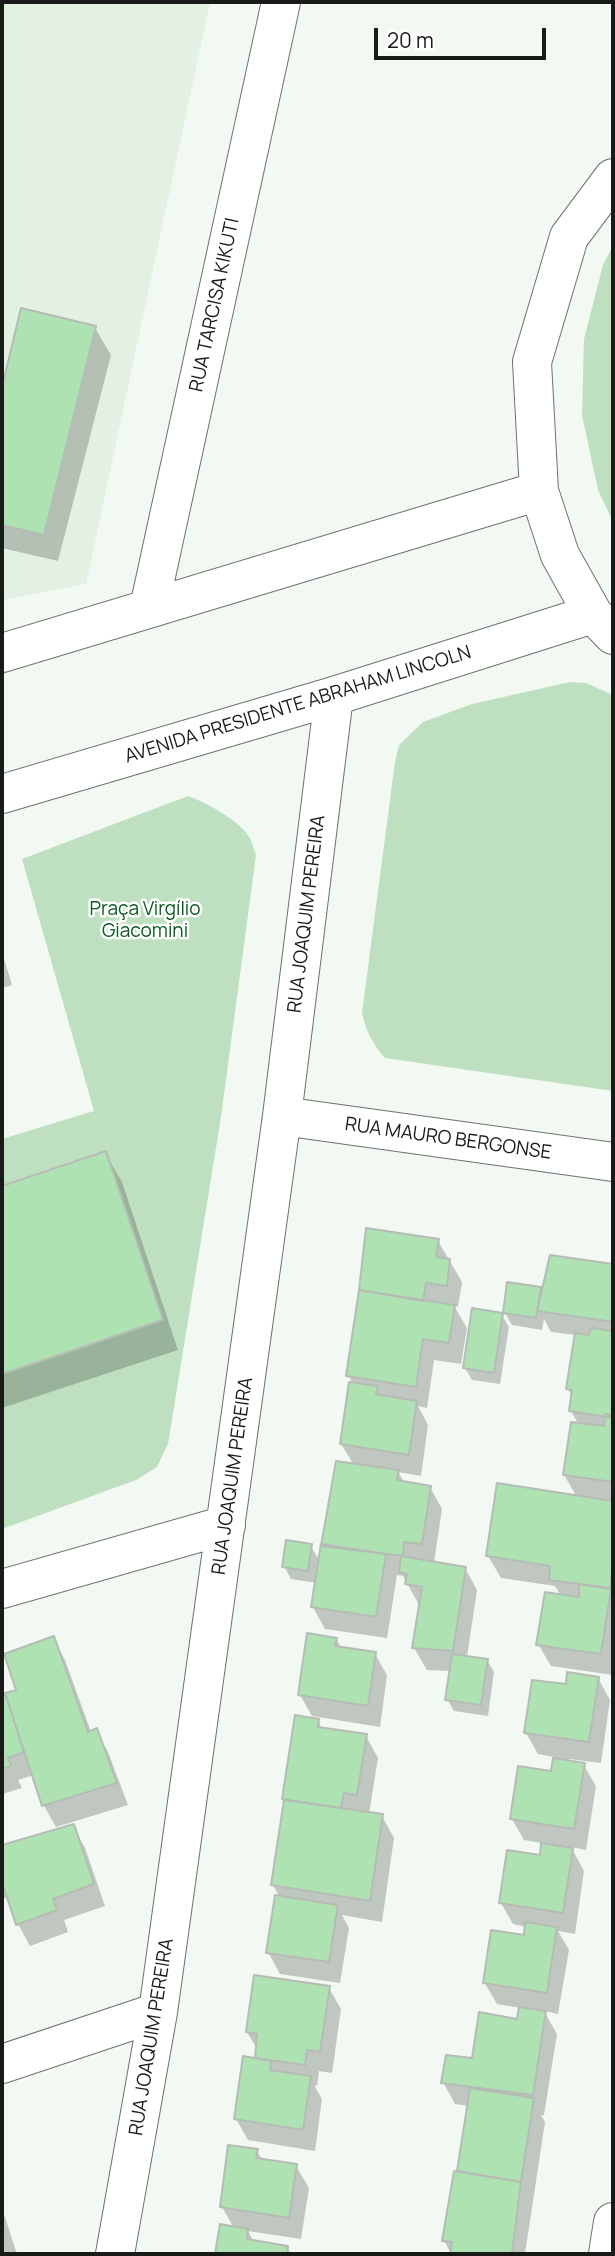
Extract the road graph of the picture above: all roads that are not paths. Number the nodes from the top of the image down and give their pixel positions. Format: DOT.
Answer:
graph roads {
  1 [pos="281,2"];
  2 [pos="613,178"];
  3 [pos="539,491"];
  4 [pos="149,608"];
  5 [pos="603,624"];
  6 [pos="2,653"];
  7 [pos="334,696"];
  8 [pos="2,794"];
  9 [pos="282,1116"];
  10 [pos="613,1162"];
  11 [pos="226,1525"];
  12 [pos="2,1590"];
  13 [pos="158,2012"];
  14 [pos="2,2064"];
  15 [pos="613,2222"];
  16 [pos="115,2254"];
  17 [pos="608,2254"];
  1 -- 4 [label="street, RUA TARCISA KIKUTI"];
  2 -- 3 [label="street"];
  3 -- 4 [label="street"];
  3 -- 5 [label="street"];
  4 -- 6 [label="street"];
  5 -- 7 [label="street, AVENIDA PRESIDENTE ABRAHAM LINCOLN"];
  7 -- 8 [label="street, AVENIDA PRESIDENTE ABRAHAM LINCOLN"];
  7 -- 9 [label="street, RUA JOAQUIM PEREIRA"];
  9 -- 10 [label="street, RUA MAURO BERGONSE"];
  9 -- 11 [label="street, RUA JOAQUIM PEREIRA"];
  11 -- 12 [label="street"];
  11 -- 13 [label="street, RUA JOAQUIM PEREIRA"];
  13 -- 14 [label="street"];
  13 -- 16 [label="street, RUA JOAQUIM PEREIRA"];
  15 -- 17 [label="street"];
}
